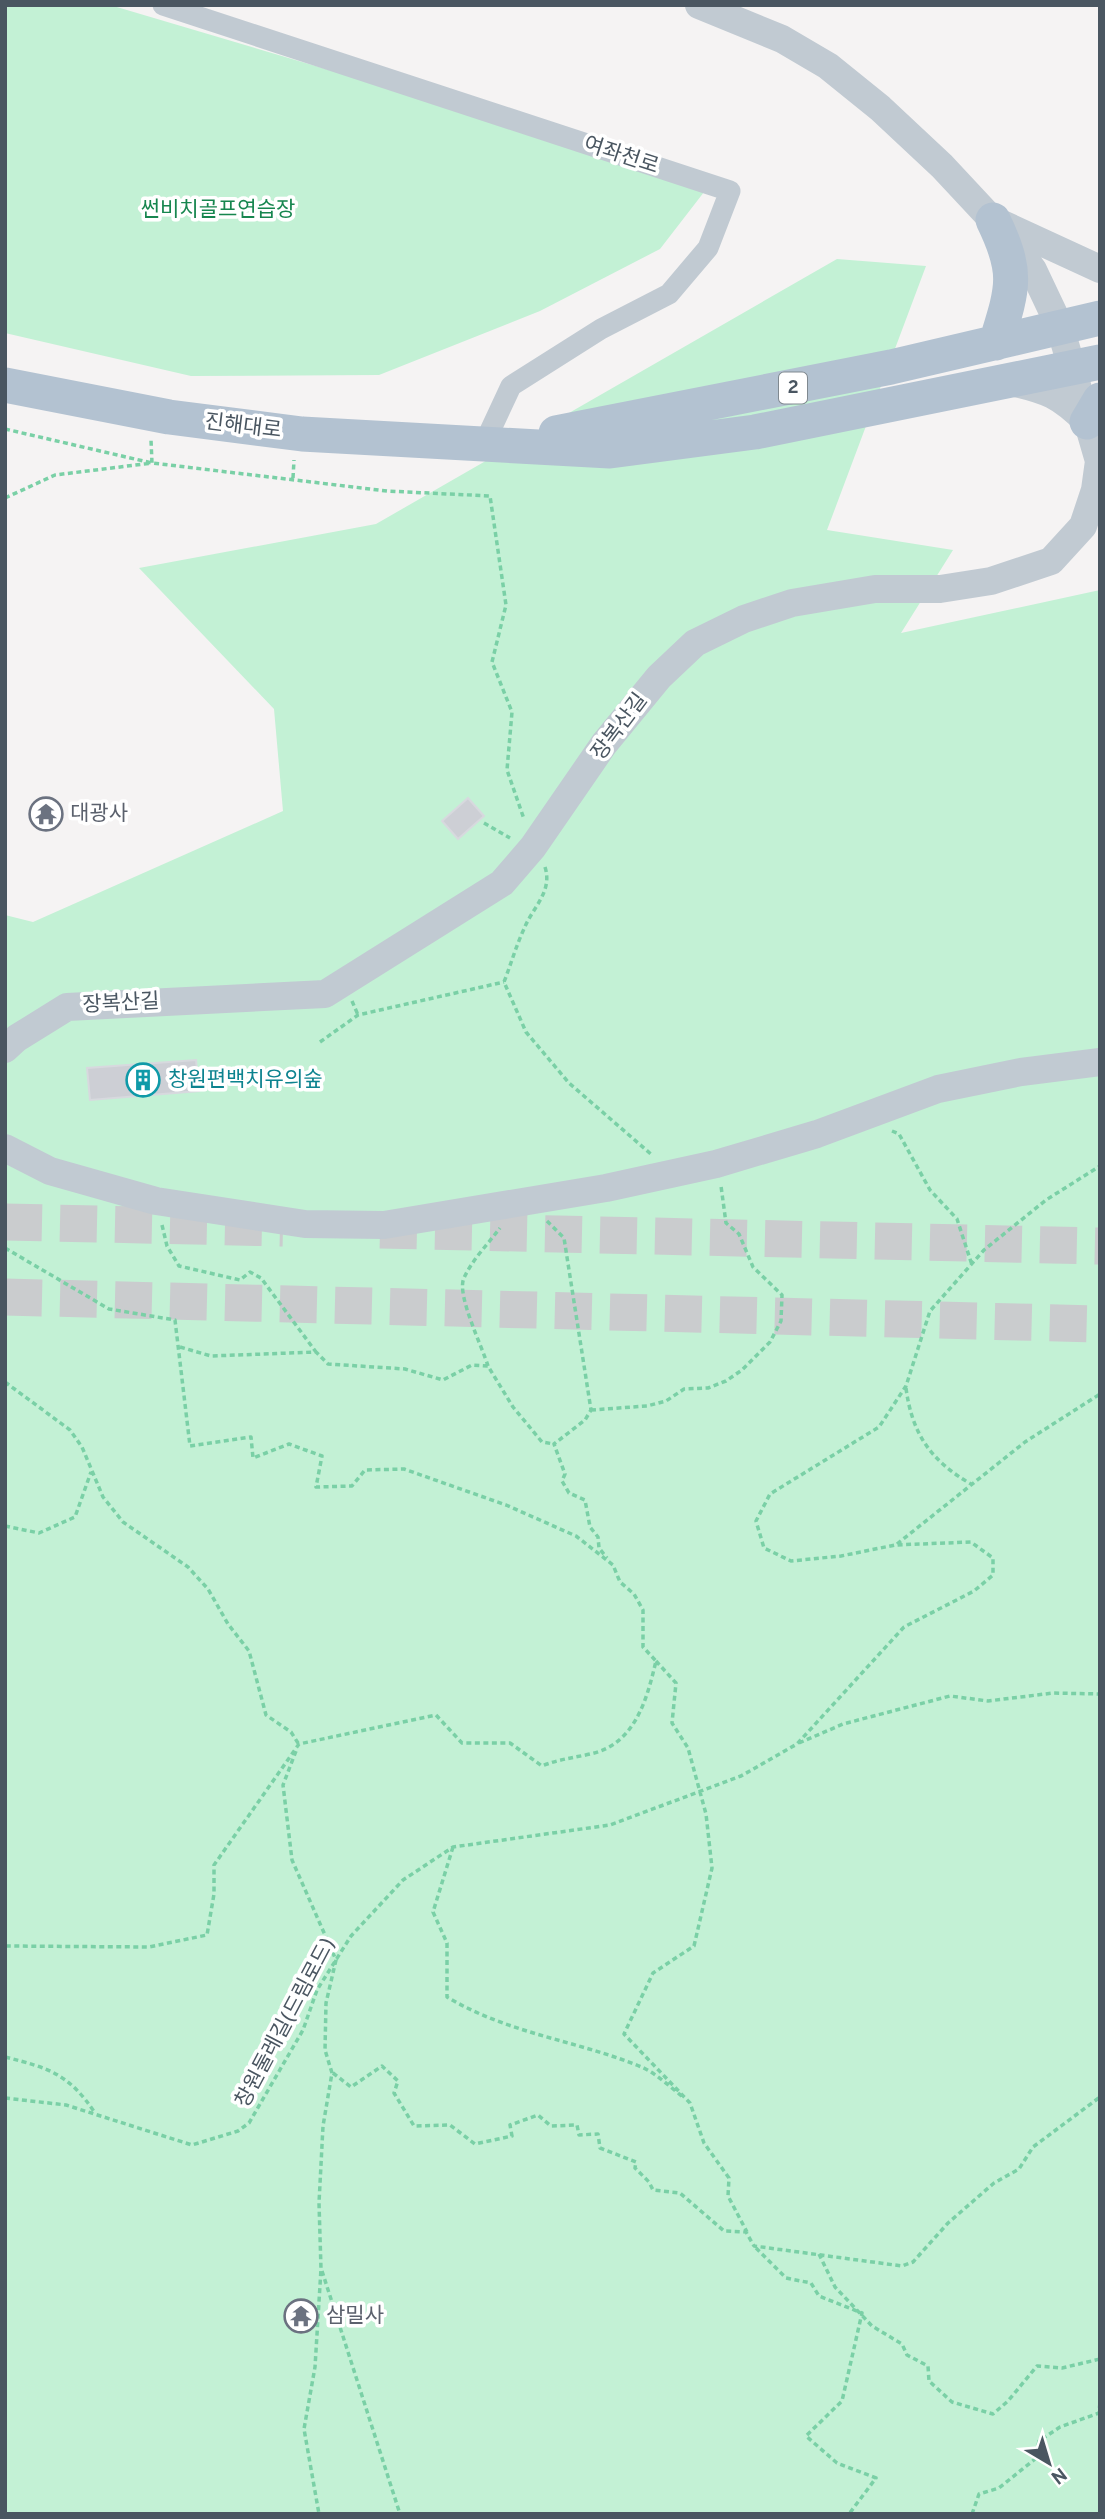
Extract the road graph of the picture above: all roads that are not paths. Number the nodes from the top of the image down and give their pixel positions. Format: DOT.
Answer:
graph roads {
  1 [pos="163,5"];
  2 [pos="699,5"];
  3 [pos="993,220"];
  4 [pos="1100,269"];
  5 [pos="1100,317"];
  6 [pos="1059,327"];
  7 [pos="996,342"];
  8 [pos="1086,365"];
  9 [pos="1005,380"];
  10 [pos="5,385"];
  11 [pos="1093,411"];
  12 [pos="484,444"];
  13 [pos="5,1049"];
  14 [pos="1100,1062"];
  15 [pos="5,1148"];
  1 -- 12 [label="street, 여좌천로"];
  2 -- 3 [label="street"];
  3 -- 4 [label="street"];
  3 -- 6 [label="street, 장복산길"];
  3 -- 7 [label="main road"];
  5 -- 6 [label="main road, 2"];
  6 -- 7 [label="main road, 2"];
  6 -- 8 [label="street, 장복산길"];
  7 -- 12 [label="main road, 2"];
  8 -- 9 [label="main road, 2"];
  8 -- 11 [label="street, 장복산길"];
  9 -- 11 [label="street"];
  9 -- 12 [label="main road, 2"];
  10 -- 12 [label="main road, 진해대로 / 2"];
  11 -- 13 [label="street, 장복산길"];
  14 -- 15 [label="street"];
}
